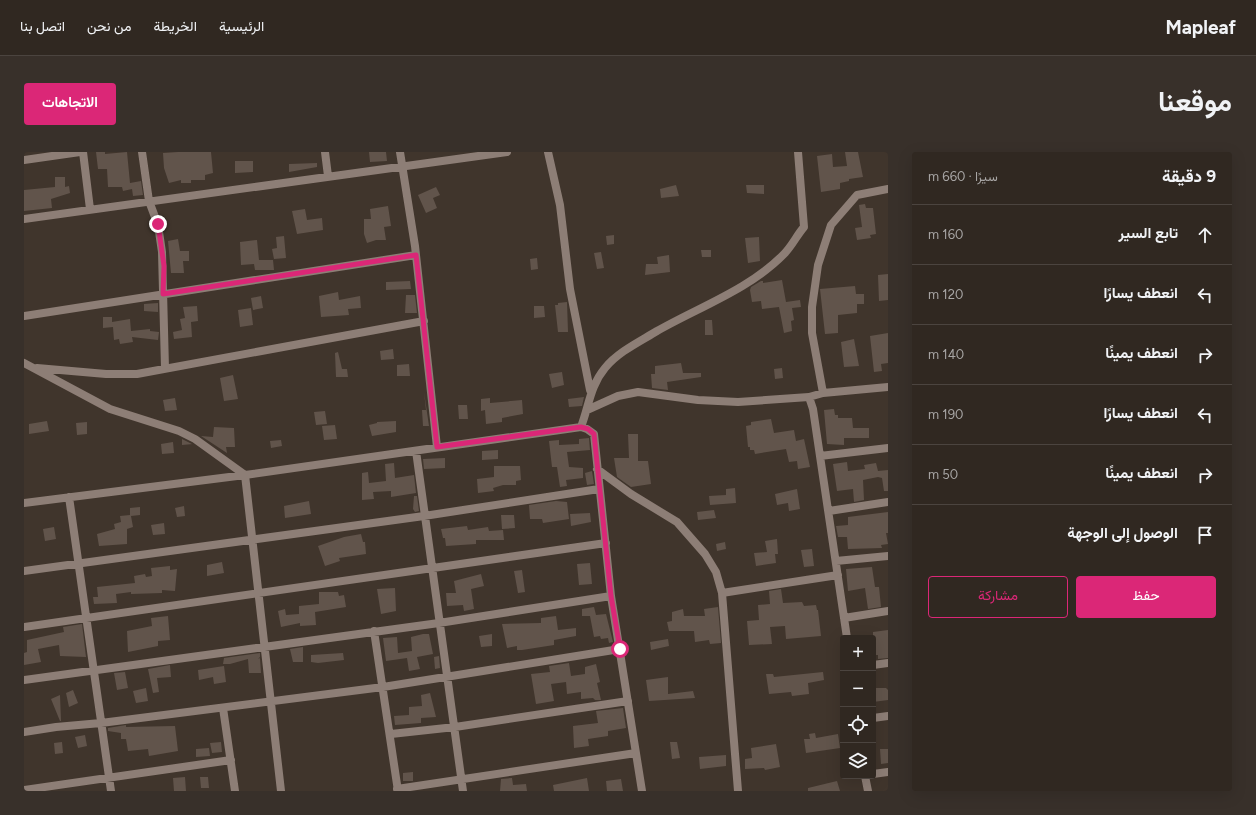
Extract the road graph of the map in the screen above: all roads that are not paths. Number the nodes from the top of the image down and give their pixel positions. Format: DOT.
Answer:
graph roads {
  1 [pos="82,152"];
  2 [pos="142,152"];
  3 [pos="325,152"];
  4 [pos="400,152"];
  5 [pos="507,152"];
  6 [pos="548,152"];
  7 [pos="798,152"];
  8 [pos="24,160"];
  9 [pos="403,166"];
  10 [pos="328,176"];
  11 [pos="888,189"];
  12 [pos="149,201"];
  13 [pos="90,209"];
  14 [pos="24,219"];
  15 [pos="416,255"];
  16 [pos="163,294"];
  17 [pos="24,316"];
  18 [pos="424,321"];
  19 [pos="24,364"];
  20 [pos="32,367"];
  21 [pos="165,368"];
  22 [pos="888,387"];
  23 [pos="590,390"];
  24 [pos="823,393"];
  25 [pos="809,397"];
  26 [pos="587,410"];
  27 [pos="581,427"];
  28 [pos="437,447"];
  29 [pos="888,448"];
  30 [pos="416,451"];
  31 [pos="820,456"];
  32 [pos="597,469"];
  33 [pos="244,474"];
  34 [pos="599,489"];
  35 [pos="69,497"];
  36 [pos="888,502"];
  37 [pos="24,503"];
  38 [pos="829,511"];
  39 [pos="424,516"];
  40 [pos="253,539"];
  41 [pos="606,543"];
  42 [pos="888,556"];
  43 [pos="836,561"];
  44 [pos="78,564"];
  45 [pos="431,568"];
  46 [pos="24,571"];
  47 [pos="838,575"];
  48 [pos="259,592"];
  49 [pos="722,593"];
  50 [pos="611,596"];
  51 [pos="888,611"];
  52 [pos="85,618"];
  53 [pos="844,618"];
  54 [pos="439,623"];
  55 [pos="24,627"];
  56 [pos="374,631"];
  57 [pos="847,635"];
  58 [pos="265,647"];
  59 [pos="620,649"];
  60 [pos="888,663"];
  61 [pos="876,665"];
  62 [pos="93,670"];
  63 [pos="447,676"];
  64 [pos="24,680"];
  65 [pos="383,687"];
  66 [pos="628,701"];
  67 [pos="269,702"];
  68 [pos="223,708"];
  69 [pos="888,716"];
  70 [pos="876,718"];
  71 [pos="101,723"];
  72 [pos="454,727"];
  73 [pos="24,732"];
  74 [pos="391,734"];
  75 [pos="636,753"];
  76 [pos="231,760"];
  77 [pos="888,772"];
  78 [pos="876,774"];
  79 [pos="108,777"];
  80 [pos="462,779"];
  81 [pos="866,779"];
  82 [pos="24,790"];
  83 [pos="398,790"];
  84 [pos="110,791"];
  85 [pos="235,791"];
  86 [pos="281,791"];
  87 [pos="463,791"];
  88 [pos="642,791"];
  89 [pos="738,791"];
  90 [pos="868,791"];
  1 -- 8 [label="street"];
  1 -- 13 [label="street"];
  2 -- 12 [label="street"];
  3 -- 10 [label="street"];
  4 -- 9 [label="street"];
  5 -- 9 [label="street"];
  6 -- 23 [label="street"];
  7 -- 23 [label="street"];
  9 -- 10 [label="street"];
  9 -- 15 [label="street"];
  10 -- 12 [label="street"];
  11 -- 24 [label="street"];
  12 -- 13 [label="street"];
  12 -- 16 [label="street"];
  13 -- 14 [label="street"];
  15 -- 16 [label="street"];
  15 -- 18 [label="street"];
  16 -- 17 [label="street"];
  16 -- 21 [label="street"];
  18 -- 21 [label="street"];
  18 -- 28 [label="street"];
  19 -- 20 [label="street"];
  20 -- 21 [label="street"];
  20 -- 33 [label="street"];
  22 -- 24 [label="street"];
  23 -- 26 [label="street"];
  24 -- 25 [label="street"];
  25 -- 26 [label="street"];
  25 -- 31 [label="street"];
  26 -- 27 [label="street"];
  27 -- 28 [label="street"];
  27 -- 32 [label="street"];
  28 -- 30 [label="street"];
  29 -- 31 [label="street"];
  30 -- 33 [label="street"];
  30 -- 39 [label="street"];
  31 -- 38 [label="street"];
  32 -- 34 [label="street"];
  32 -- 49 [label="street"];
  33 -- 35 [label="street"];
  33 -- 40 [label="street"];
  34 -- 39 [label="street"];
  34 -- 41 [label="street"];
  35 -- 37 [label="street"];
  35 -- 44 [label="street"];
  36 -- 38 [label="street"];
  38 -- 43 [label="street"];
  39 -- 40 [label="street"];
  39 -- 45 [label="street"];
  40 -- 44 [label="street"];
  40 -- 48 [label="street"];
  41 -- 45 [label="street"];
  41 -- 50 [label="street"];
  42 -- 43 [label="street"];
  43 -- 47 [label="street"];
  44 -- 46 [label="street"];
  44 -- 52 [label="street"];
  45 -- 48 [label="street"];
  45 -- 54 [label="street"];
  47 -- 49 [label="street"];
  47 -- 53 [label="street"];
  48 -- 52 [label="street"];
  48 -- 58 [label="street"];
  49 -- 89 [label="street"];
  50 -- 54 [label="street"];
  50 -- 59 [label="street"];
  51 -- 53 [label="street"];
  52 -- 55 [label="street"];
  52 -- 62 [label="street"];
  53 -- 57 [label="street"];
  54 -- 56 [label="street"];
  54 -- 63 [label="street"];
  56 -- 58 [label="street"];
  56 -- 65 [label="street"];
  58 -- 62 [label="street"];
  58 -- 67 [label="street"];
  59 -- 63 [label="street"];
  59 -- 66 [label="street"];
  60 -- 61 [label="street"];
  62 -- 64 [label="street"];
  62 -- 71 [label="street"];
  63 -- 65 [label="street"];
  63 -- 72 [label="street"];
  65 -- 67 [label="street"];
  65 -- 74 [label="street"];
  66 -- 72 [label="street"];
  66 -- 75 [label="street"];
  67 -- 68 [label="street"];
  67 -- 86 [label="street"];
  68 -- 71 [label="street"];
  68 -- 76 [label="street"];
  69 -- 70 [label="street"];
  71 -- 73 [label="street"];
  71 -- 79 [label="street"];
  72 -- 74 [label="street"];
  72 -- 80 [label="street"];
  74 -- 83 [label="street"];
  75 -- 80 [label="street"];
  75 -- 88 [label="street"];
  76 -- 79 [label="street"];
  76 -- 85 [label="street"];
  77 -- 78 [label="street"];
  79 -- 82 [label="street"];
  79 -- 84 [label="street"];
  80 -- 83 [label="street"];
  80 -- 87 [label="street"];
  81 -- 90 [label="street"];
}
